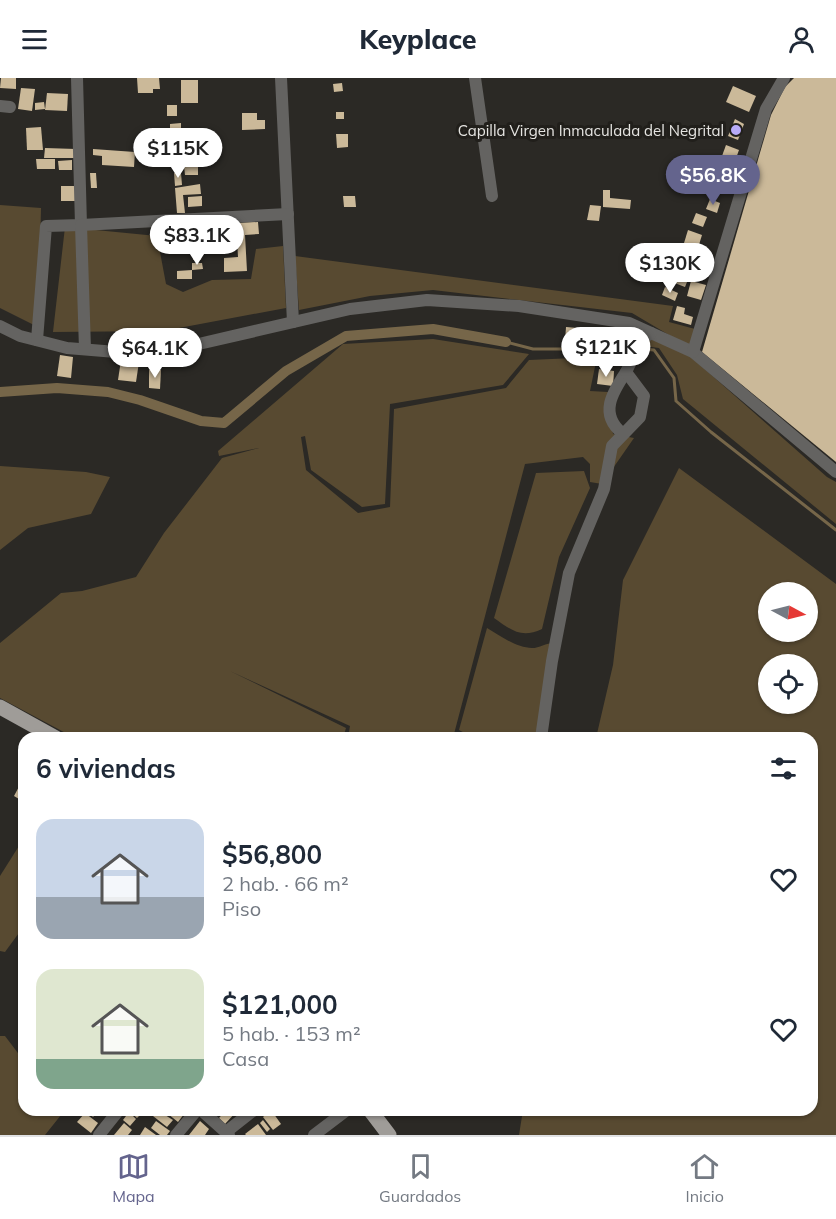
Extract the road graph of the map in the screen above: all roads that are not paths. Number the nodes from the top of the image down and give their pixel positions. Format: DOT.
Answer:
graph roads {
  1 [pos="77,78"];
  2 [pos="281,78"];
  3 [pos="475,78"];
  4 [pos="784,78"];
  5 [pos="492,196"];
  6 [pos="288,214"];
  7 [pos="81,225"];
  8 [pos="293,322"];
  9 [pos="0,326"];
  10 [pos="651,333"];
  11 [pos="37,340"];
  12 [pos="85,350"];
  13 [pos="693,352"];
  14 [pos="626,372"];
  15 [pos="622,433"];
  16 [pos="836,472"];
  17 [pos="0,707"];
  18 [pos="45,732"];
  19 [pos="542,732"];
  20 [pos="114,1116"];
  21 [pos="193,1116"];
  22 [pos="206,1116"];
  23 [pos="248,1116"];
  24 [pos="339,1116"];
  25 [pos="375,1116"];
  26 [pos="228,1134"];
  27 [pos="99,1135"];
  28 [pos="176,1135"];
  29 [pos="314,1135"];
  30 [pos="389,1135"];
  1 -- 7 [label="street"];
  2 -- 6 [label="street"];
  3 -- 5 [label="street"];
  4 -- 13 [label="street"];
  6 -- 7 [label="street"];
  6 -- 8 [label="street"];
  7 -- 11 [label="street"];
  7 -- 12 [label="street"];
  8 -- 10 [label="street"];
  8 -- 12 [label="street"];
  9 -- 11 [label="street"];
  10 -- 13 [label="street"];
  10 -- 14 [label="street"];
  11 -- 12 [label="street"];
  13 -- 16 [label="street"];
  14 -- 15 [label="street"];
  14 -- 15 [label="street"];
  15 -- 19 [label="street"];
  17 -- 18 [label="main road"];
  20 -- 27 [label="street"];
  21 -- 28 [label="street"];
  22 -- 26 [label="street"];
  23 -- 26 [label="street"];
  24 -- 29 [label="street"];
  25 -- 30 [label="main road"];
}
